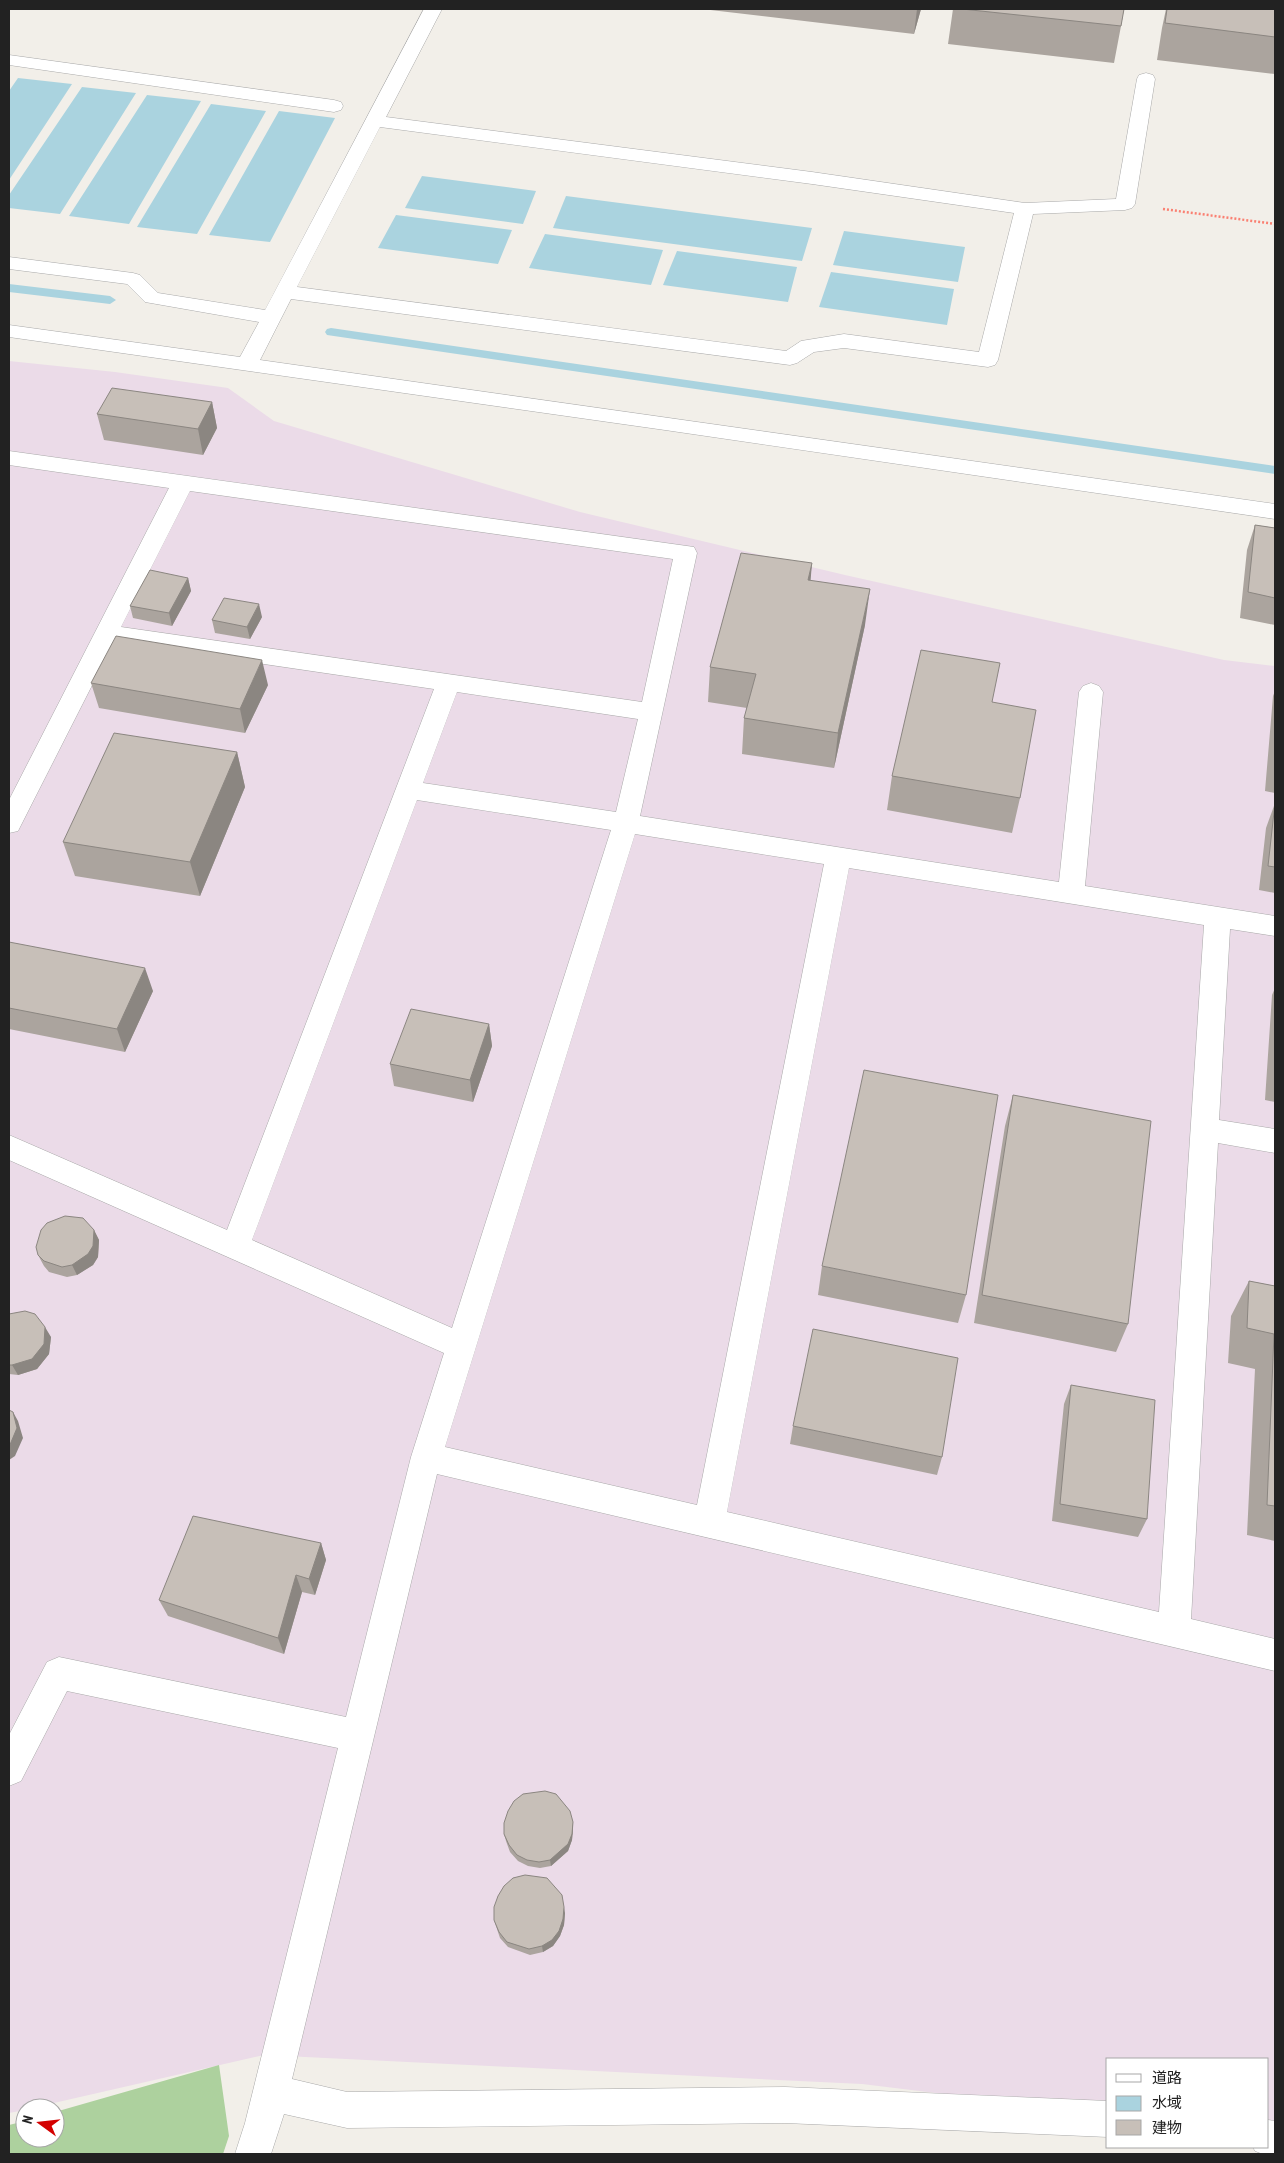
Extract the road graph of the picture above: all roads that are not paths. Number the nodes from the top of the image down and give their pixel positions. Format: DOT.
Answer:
graph roads {
  1 [pos="433,9"];
  2 [pos="9,60"];
  3 [pos="1146,79"];
  4 [pos="334,106"];
  5 [pos="376,120"];
  6 [pos="1025,209"];
  7 [pos="9,263"];
  8 [pos="286,292"];
  9 [pos="272,318"];
  10 [pos="9,331"];
  11 [pos="247,364"];
  12 [pos="9,458"];
  13 [pos="184,483"];
  14 [pos="1275,512"];
  15 [pos="107,633"];
  16 [pos="450,682"];
  17 [pos="1091,692"];
  18 [pos="652,712"];
  19 [pos="409,790"];
  20 [pos="626,823"];
  21 [pos="9,824"];
  22 [pos="838,857"];
  23 [pos="1071,893"];
  24 [pos="1218,917"];
  25 [pos="1275,926"];
  26 [pos="1205,1129"];
  27 [pos="1275,1141"];
  28 [pos="9,1147"];
  29 [pos="236,1247"];
  30 [pos="461,1346"];
  31 [pos="426,1457"];
  32 [pos="709,1523"];
  33 [pos="1174,1632"];
  34 [pos="1275,1655"];
  35 [pos="358,1736"];
  36 [pos="9,1769"];
  37 [pos="1106,2119"];
  38 [pos="262,2123"];
  1 -- 5 [label="street"];
  2 -- 4 [label="street"];
  3 -- 6 [label="street"];
  5 -- 6 [label="street"];
  5 -- 8 [label="street"];
  6 -- 8 [label="street"];
  7 -- 9 [label="street"];
  8 -- 9 [label="street"];
  9 -- 11 [label="street"];
  10 -- 11 [label="street"];
  11 -- 14 [label="street"];
  12 -- 13 [label="street"];
  13 -- 15 [label="street"];
  13 -- 18 [label="street"];
  15 -- 16 [label="street"];
  15 -- 21 [label="street"];
  16 -- 18 [label="street"];
  16 -- 19 [label="street"];
  17 -- 23 [label="street"];
  18 -- 20 [label="street"];
  19 -- 20 [label="street"];
  19 -- 29 [label="street"];
  20 -- 22 [label="street"];
  20 -- 30 [label="street"];
  22 -- 23 [label="street"];
  22 -- 32 [label="street"];
  23 -- 24 [label="street"];
  24 -- 25 [label="street"];
  24 -- 26 [label="street"];
  26 -- 27 [label="street"];
  26 -- 33 [label="street"];
  28 -- 29 [label="street"];
  29 -- 30 [label="street"];
  30 -- 31 [label="street"];
  31 -- 32 [label="street"];
  31 -- 35 [label="street"];
  32 -- 33 [label="street"];
  33 -- 34 [label="street"];
  35 -- 36 [label="street"];
  35 -- 38 [label="street"];
  37 -- 38 [label="street"];
}
